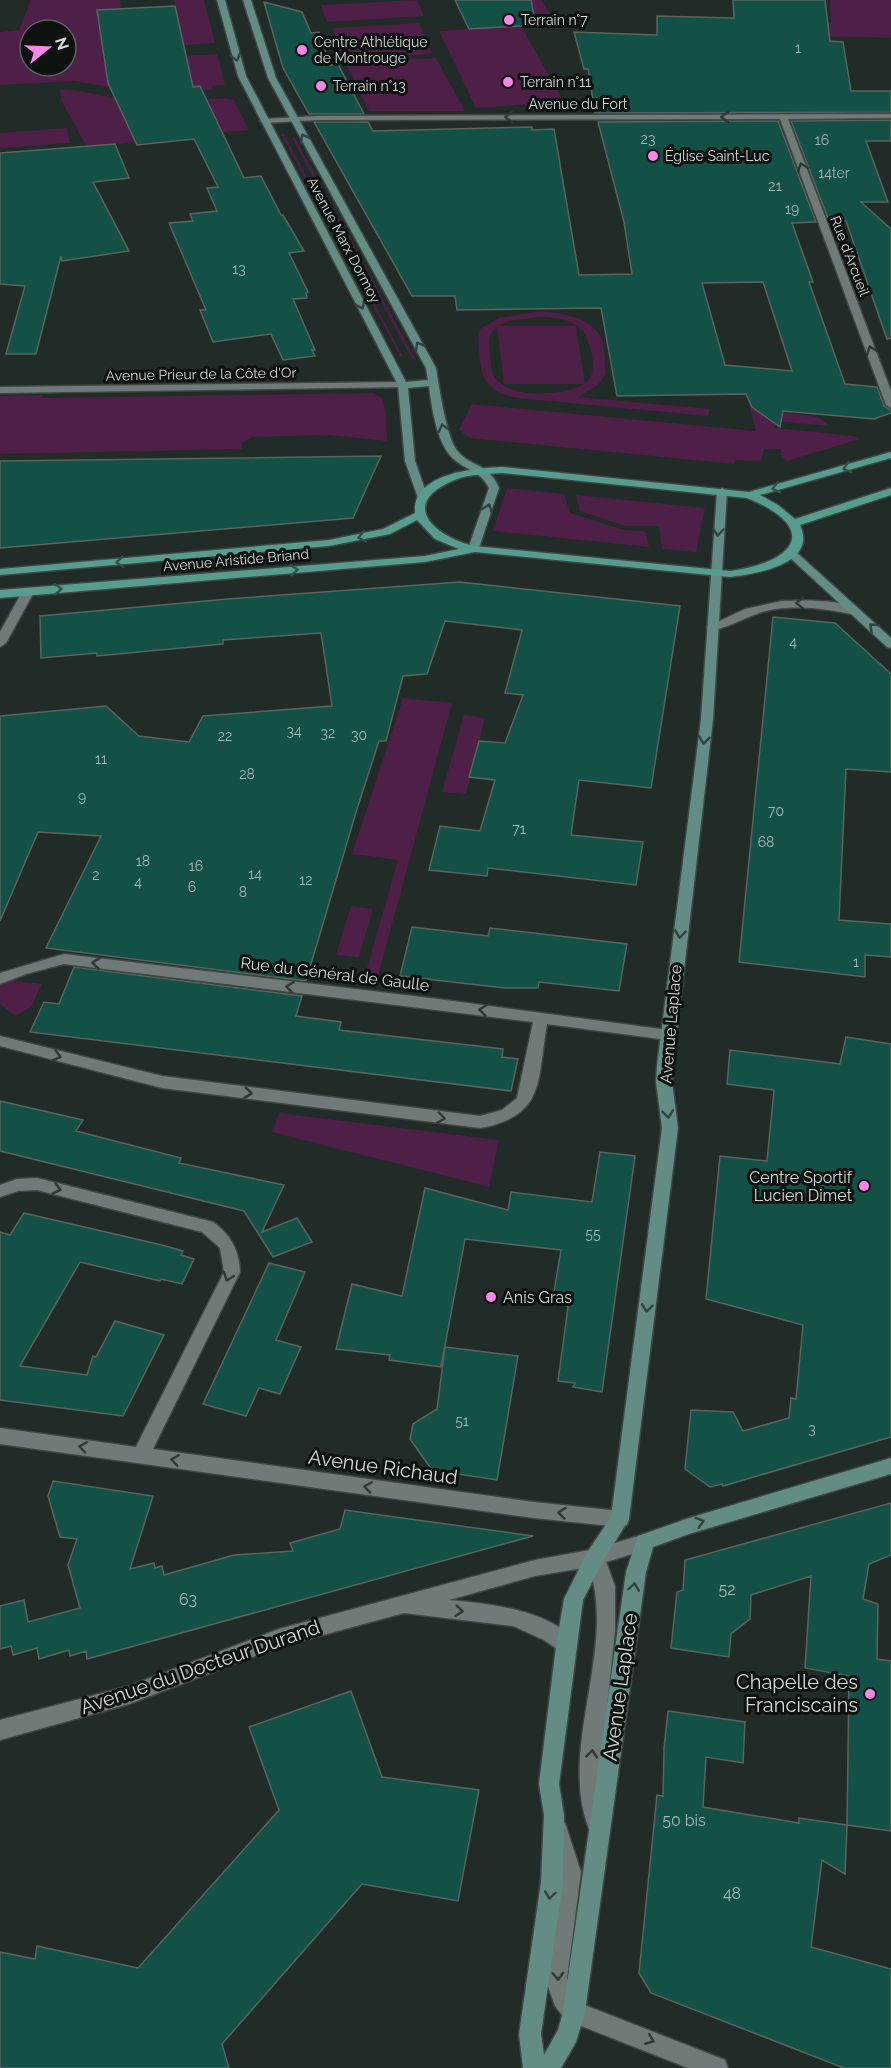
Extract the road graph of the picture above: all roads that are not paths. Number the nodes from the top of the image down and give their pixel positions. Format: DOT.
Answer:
graph roads {
  1 [pos="221,0"];
  2 [pos="247,0"];
  3 [pos="783,116"];
  4 [pos="891,116"];
  5 [pos="294,119"];
  6 [pos="264,121"];
  7 [pos="433,383"];
  8 [pos="403,385"];
  9 [pos="0,390"];
  10 [pos="891,405"];
  11 [pos="891,455"];
  12 [pos="482,471"];
  13 [pos="891,490"];
  14 [pos="722,491"];
  15 [pos="748,495"];
  16 [pos="423,498"];
  17 [pos="419,515"];
  18 [pos="794,523"];
  19 [pos="474,549"];
  20 [pos="791,554"];
  21 [pos="0,572"];
  22 [pos="717,573"];
  23 [pos="28,592"];
  24 [pos="0,594"];
  25 [pos="855,611"];
  26 [pos="713,627"];
  27 [pos="0,643"];
  28 [pos="891,644"];
  29 [pos="0,979"];
  30 [pos="541,1018"];
  31 [pos="668,1035"];
  32 [pos="0,1041"];
  33 [pos="0,1191"];
  34 [pos="0,1436"];
  35 [pos="141,1455"];
  36 [pos="891,1466"];
  37 [pos="620,1519"];
  38 [pos="645,1542"];
  39 [pos="595,1557"];
  40 [pos="400,1605"];
  41 [pos="566,1646"];
  42 [pos="0,1730"];
  43 [pos="554,1815"];
  44 [pos="600,1832"];
  45 [pos="574,2012"];
  46 [pos="534,2068"];
  47 [pos="549,2068"];
  48 [pos="717,2068"];
  1 -- 6 [label="main road, Avenue Marx Dormoy, one-way"];
  2 -- 5 [label="main road, Avenue Marx Dormoy"];
  3 -- 4 [label="street, Avenue du Fort"];
  3 -- 5 [label="street, Avenue du Fort, one-way"];
  10 -- 3 [label="street, Rue d'Arcueil, one-way"];
  5 -- 6 [label="street, Avenue du Fort"];
  7 -- 5 [label="main road, Avenue Marx Dormoy, one-way"];
  6 -- 8 [label="main road, Avenue Marx Dormoy, one-way"];
  7 -- 8 [label="main road"];
  12 -- 7 [label="main road, Avenue Marx Dormoy, one-way"];
  8 -- 9 [label="street, Avenue Prieur de la Côte d'Or"];
  8 -- 16 [label="main road, Avenue Marx Dormoy"];
  11 -- 15 [label="main road, one-way"];
  12 -- 14 [label="main road"];
  12 -- 16 [label="main road"];
  19 -- 12 [label="main road, one-way"];
  13 -- 18 [label="main road"];
  14 -- 15 [label="main road"];
  14 -- 22 [label="main road, Avenue Laplace, one-way"];
  15 -- 18 [label="main road"];
  16 -- 17 [label="main road"];
  17 -- 19 [label="main road, Avenue Aristide Briand"];
  17 -- 21 [label="main road, Avenue Aristide Briand, one-way"];
  18 -- 20 [label="main road"];
  19 -- 22 [label="main road, Avenue Aristide Briand"];
  23 -- 19 [label="main road, Avenue Aristide Briand, one-way"];
  20 -- 22 [label="main road, Avenue Aristide Briand"];
  20 -- 25 [label="main road"];
  22 -- 26 [label="main road, Avenue Laplace"];
  23 -- 24 [label="main road, Avenue Aristide Briand"];
  23 -- 27 [label="street"];
  25 -- 26 [label="street, one-way"];
  28 -- 25 [label="main road, one-way"];
  26 -- 31 [label="main road, Avenue Laplace, one-way"];
  30 -- 29 [label="street, Rue du Général de Gaulle, one-way"];
  30 -- 31 [label="street, Rue du Général de Gaulle"];
  32 -- 30 [label="street, one-way"];
  31 -- 37 [label="main road, Avenue Laplace, one-way"];
  33 -- 35 [label="street, one-way"];
  35 -- 34 [label="street, Avenue Richaud, one-way"];
  37 -- 35 [label="street, Avenue Richaud, one-way"];
  38 -- 36 [label="main road, one-way"];
  37 -- 39 [label="main road, Avenue Laplace"];
  38 -- 39 [label="street, Avenue du Docteur Durand"];
  44 -- 38 [label="main road, Avenue Laplace, one-way"];
  39 -- 40 [label="street, Avenue du Docteur Durand"];
  39 -- 41 [label="main road, Avenue Laplace"];
  44 -- 39 [label="street, Avenue Laplace, one-way"];
  40 -- 41 [label="street, Avenue du Docteur Durand, one-way"];
  40 -- 42 [label="street, Avenue du Docteur Durand"];
  41 -- 43 [label="main road, Avenue Laplace"];
  43 -- 45 [label="street, Avenue Laplace, one-way"];
  43 -- 46 [label="main road, Avenue Laplace, one-way"];
  44 -- 45 [label="main road, Avenue Laplace"];
  45 -- 47 [label="main road, Avenue Laplace"];
  45 -- 48 [label="street, one-way"];
}
